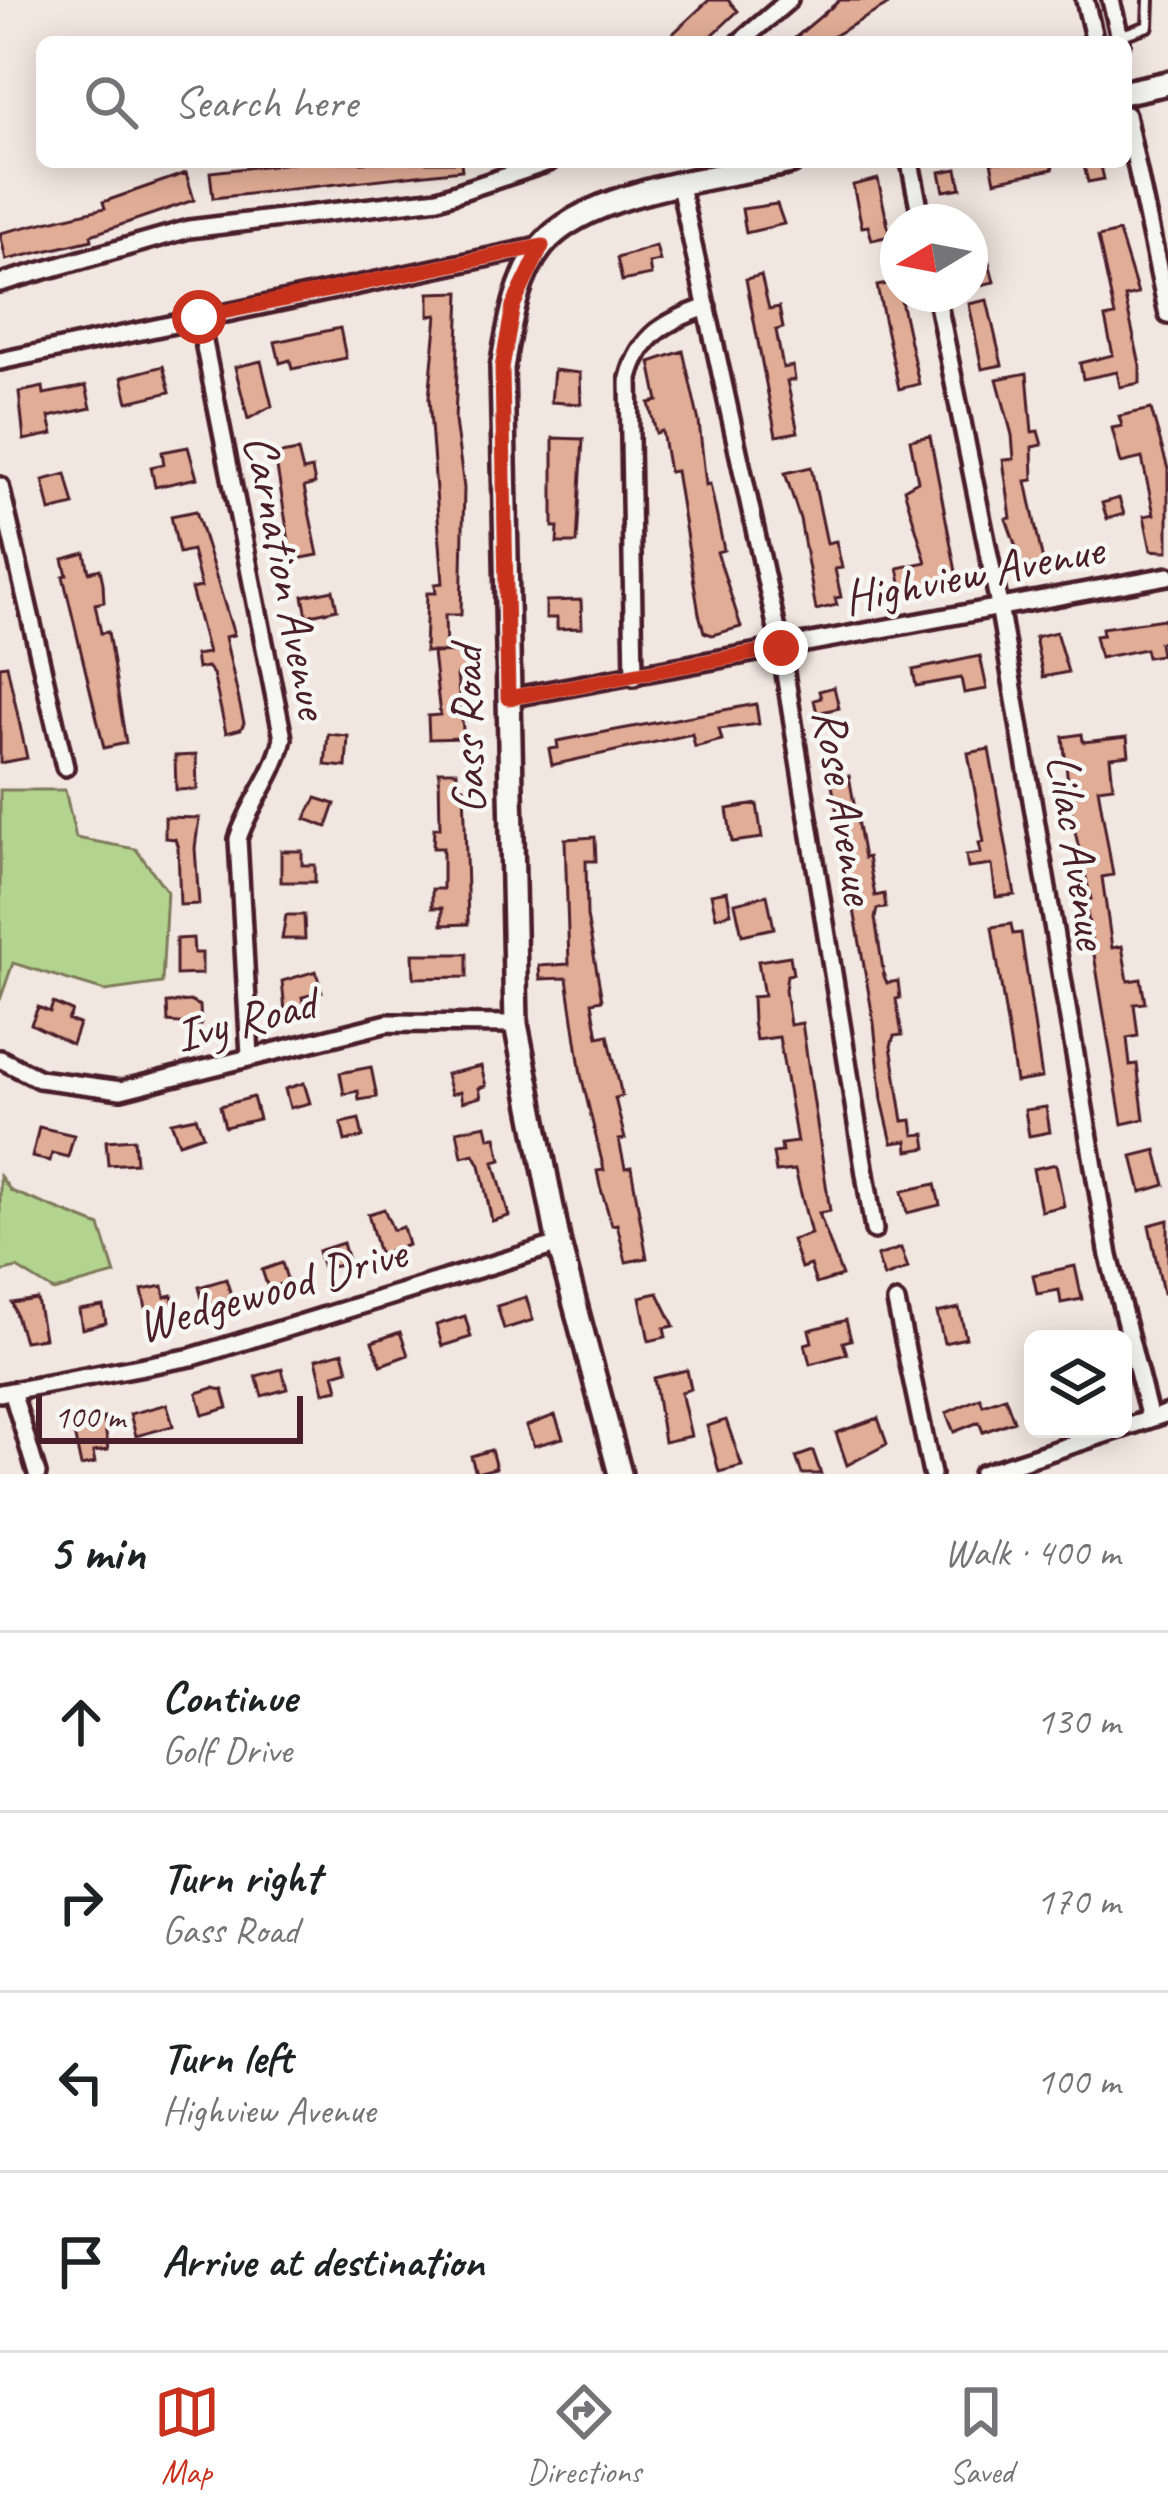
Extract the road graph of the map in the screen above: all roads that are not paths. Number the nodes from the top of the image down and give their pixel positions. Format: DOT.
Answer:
graph roads {
  1 [pos="789,0"];
  2 [pos="1085,0"];
  3 [pos="1112,0"];
  4 [pos="1149,0"];
  5 [pos="747,36"];
  6 [pos="1094,36"];
  7 [pos="1120,36"];
  8 [pos="1127,36"];
  9 [pos="1168,83"];
  10 [pos="1132,91"];
  11 [pos="1132,144"];
  12 [pos="531,168"];
  13 [pos="763,168"];
  14 [pos="911,168"];
  15 [pos="680,186"];
  16 [pos="918,204"];
  17 [pos="542,246"];
  18 [pos="0,283"];
  19 [pos="706,307"];
  20 [pos="940,312"];
  21 [pos="1168,315"];
  22 [pos="199,317"];
  23 [pos="0,362"];
  24 [pos="0,486"];
  25 [pos="1168,576"];
  26 [pos="999,605"];
  27 [pos="781,648"];
  28 [pos="634,677"];
  29 [pos="508,698"];
  30 [pos="64,767"];
  31 [pos="516,1024"];
  32 [pos="250,1056"];
  33 [pos="0,1059"];
  34 [pos="874,1230"];
  35 [pos="560,1244"];
  36 [pos="896,1302"];
  37 [pos="6,1392"];
  38 [pos="1168,1413"];
  39 [pos="1150,1419"];
  40 [pos="1132,1425"];
  41 [pos="1094,1438"];
  42 [pos="616,1472"];
  43 [pos="37,1474"];
  44 [pos="932,1474"];
  45 [pos="982,1474"];
  1 -- 5 [label="street"];
  2 -- 6 [label="street"];
  3 -- 7 [label="street"];
  4 -- 8 [label="lane"];
  9 -- 10 [label="street"];
  11 -- 21 [label="street"];
  12 -- 18 [label="street"];
  13 -- 15 [label="street, Gass Road"];
  14 -- 16 [label="street"];
  15 -- 17 [label="street, Gass Road"];
  15 -- 19 [label="street, Rose Avenue"];
  17 -- 22 [label="street"];
  17 -- 29 [label="street, Gass Road"];
  19 -- 27 [label="street, Rose Avenue"];
  19 -- 28 [label="street"];
  20 -- 26 [label="street, Lilac Avenue"];
  22 -- 23 [label="street"];
  22 -- 32 [label="street, Carnation Avenue"];
  24 -- 30 [label="street"];
  25 -- 26 [label="street, Highview Avenue"];
  26 -- 27 [label="street, Highview Avenue"];
  26 -- 39 [label="street, Lilac Avenue"];
  27 -- 28 [label="street, Highview Avenue"];
  27 -- 34 [label="street, Rose Avenue"];
  28 -- 29 [label="street, Highview Avenue"];
  29 -- 31 [label="street, Gass Road"];
  31 -- 32 [label="street, Ivy Road"];
  31 -- 35 [label="street, Gass Road"];
  32 -- 33 [label="street, Ivy Road"];
  35 -- 37 [label="street, Wedgewood Drive"];
  35 -- 42 [label="street, Gass Road"];
  36 -- 44 [label="street"];
  37 -- 43 [label="street"];
  38 -- 39 [label="street"];
  39 -- 40 [label="street"];
  41 -- 45 [label="street"];
}
